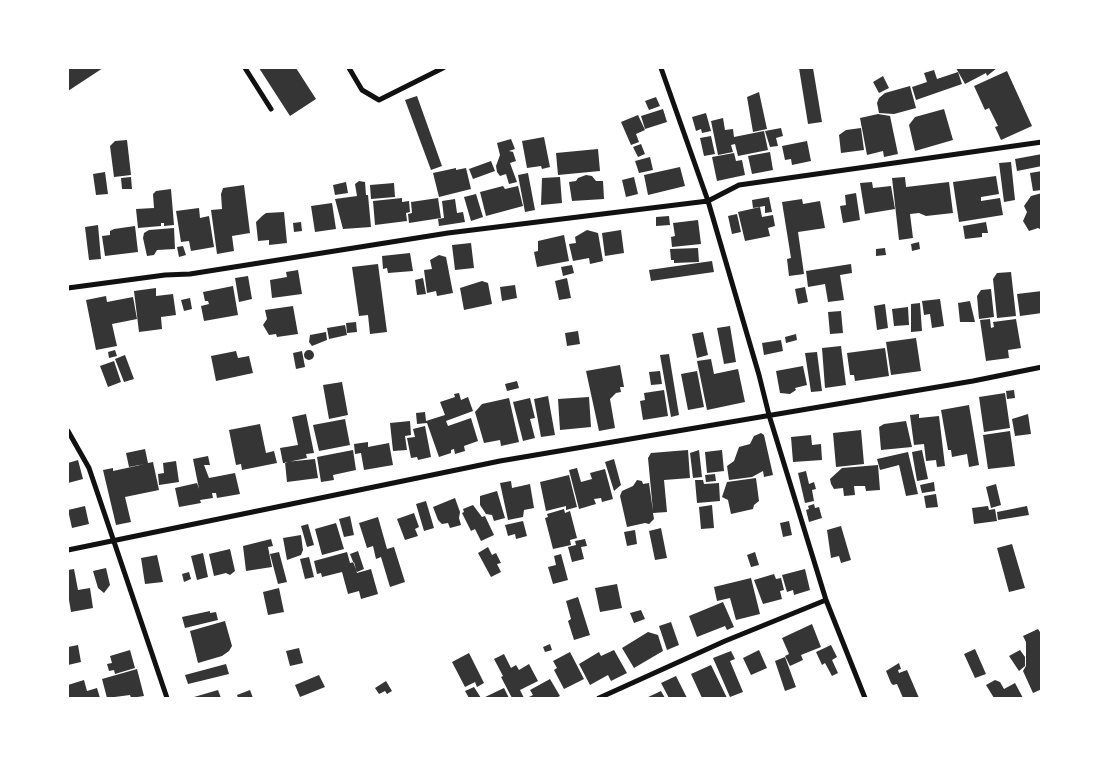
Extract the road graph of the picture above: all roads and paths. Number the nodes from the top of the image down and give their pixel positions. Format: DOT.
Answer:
graph roads {
  1 [pos="245,68"];
  2 [pos="348,68"];
  3 [pos="444,68"];
  4 [pos="661,68"];
  5 [pos="272,109"];
  6 [pos="1042,142"];
  7 [pos="708,201"];
  8 [pos="68,288"];
  9 [pos="1042,367"];
  10 [pos="769,414"];
  11 [pos="68,431"];
  12 [pos="115,541"];
  13 [pos="68,550"];
  14 [pos="826,600"];
  15 [pos="167,698"];
  16 [pos="599,698"];
  17 [pos="865,698"];
  1 -- 5 [label="street"];
  2 -- 3 [label="street"];
  4 -- 7 [label="street"];
  6 -- 7 [label="street"];
  7 -- 8 [label="street"];
  7 -- 10 [label="street"];
  9 -- 10 [label="street"];
  10 -- 12 [label="street"];
  10 -- 14 [label="street"];
  11 -- 12 [label="street"];
  12 -- 13 [label="street"];
  12 -- 15 [label="street"];
  14 -- 16 [label="street"];
  14 -- 17 [label="street"];
}
